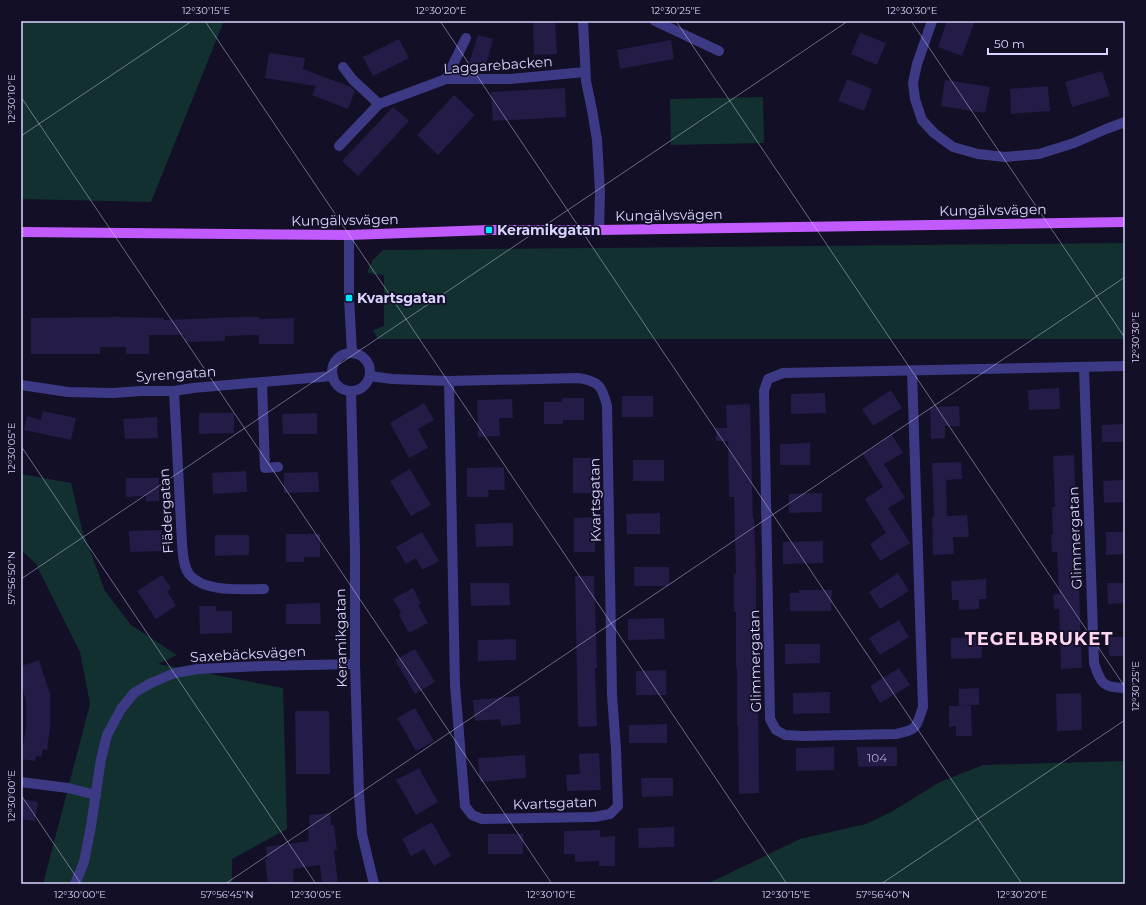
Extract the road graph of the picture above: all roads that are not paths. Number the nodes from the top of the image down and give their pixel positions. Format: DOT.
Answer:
graph roads {
  1 [pos="583,21"];
  2 [pos="655,21"];
  3 [pos="932,21"];
  4 [pos="466,38"];
  5 [pos="719,51"];
  6 [pos="343,67"];
  7 [pos="585,72"];
  8 [pos="446,79"];
  9 [pos="379,104"];
  10 [pos="1125,122"];
  11 [pos="339,146"];
  12 [pos="1125,222"];
  13 [pos="599,230"];
  14 [pos="21,232"];
  15 [pos="349,235"];
  16 [pos="352,353"];
  17 [pos="1125,366"];
  18 [pos="1084,367"];
  19 [pos="912,371"];
  20 [pos="333,376"];
  21 [pos="370,376"];
  22 [pos="262,382"];
  23 [pos="449,382"];
  24 [pos="21,385"];
  25 [pos="174,391"];
  26 [pos="351,391"];
  27 [pos="278,467"];
  28 [pos="264,589"];
  29 [pos="355,664"];
  30 [pos="1125,688"];
  31 [pos="21,782"];
  32 [pos="96,795"];
  33 [pos="75,884"];
  34 [pos="374,884"];
  1 -- 7 [label="street"];
  2 -- 5 [label="street"];
  3 -- 10 [label="street"];
  4 -- 8 [label="street"];
  6 -- 9 [label="street"];
  7 -- 8 [label="street, Laggarebacken"];
  7 -- 13 [label="street"];
  8 -- 9 [label="street, Laggarebacken"];
  9 -- 11 [label="street, Laggarebacken"];
  12 -- 13 [label="main road, Kungälvsvägen"];
  13 -- 15 [label="main road, Kungälvsvägen"];
  14 -- 15 [label="main road, Kungälvsvägen"];
  15 -- 16 [label="street"];
  16 -- 20 [label="street"];
  16 -- 21 [label="street"];
  17 -- 18 [label="street, Glimmergatan"];
  18 -- 19 [label="street, Glimmergatan"];
  18 -- 30 [label="street, Glimmergatan"];
  19 -- 19 [label="street, Glimmergatan"];
  20 -- 22 [label="street, Syrengatan"];
  20 -- 26 [label="street"];
  21 -- 23 [label="street, Kvartsgatan"];
  21 -- 26 [label="street"];
  22 -- 25 [label="street, Syrengatan"];
  22 -- 27 [label="street"];
  23 -- 23 [label="street, Kvartsgatan"];
  24 -- 25 [label="street, Syrengatan"];
  25 -- 28 [label="street, Flädergatan"];
  26 -- 29 [label="street, Keramikgatan"];
  29 -- 32 [label="street, Saxebäcksvägen"];
  29 -- 34 [label="street, Keramikgatan"];
  31 -- 32 [label="street"];
  32 -- 33 [label="street, Saxebäcksvägen"];
}
